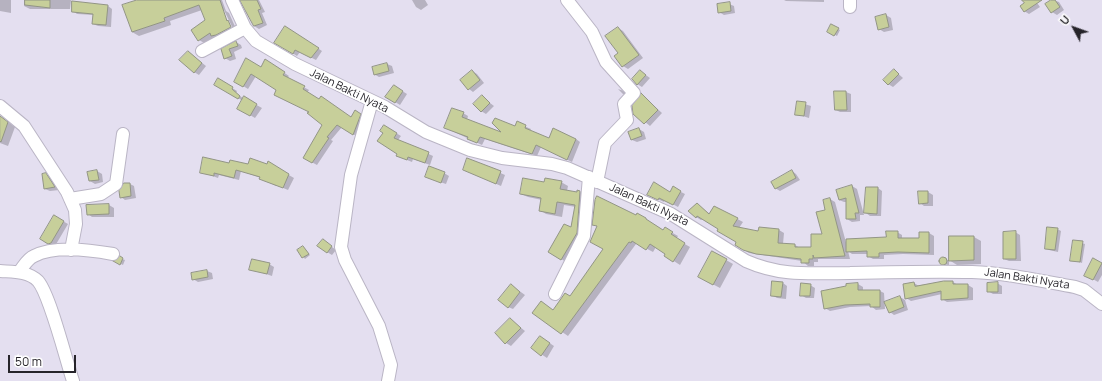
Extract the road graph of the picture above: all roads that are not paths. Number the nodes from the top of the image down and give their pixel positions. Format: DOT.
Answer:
graph roads {
  1 [pos="232,0"];
  2 [pos="567,0"];
  3 [pos="245,28"];
  4 [pos="202,51"];
  5 [pos="372,101"];
  6 [pos="0,106"];
  7 [pos="124,134"];
  8 [pos="593,180"];
  9 [pos="70,199"];
  10 [pos="71,250"];
  11 [pos="113,254"];
  12 [pos="0,271"];
  13 [pos="19,272"];
  14 [pos="555,294"];
  15 [pos="1102,304"];
  16 [pos="72,381"];
  17 [pos="388,381"];
  1 -- 3 [label="street, Jalan Bakti Nyata"];
  2 -- 8 [label="street"];
  3 -- 4 [label="street"];
  3 -- 5 [label="street, Jalan Bakti Nyata"];
  5 -- 8 [label="street, Jalan Bakti Nyata"];
  5 -- 17 [label="street"];
  6 -- 9 [label="street"];
  7 -- 9 [label="street"];
  8 -- 14 [label="street"];
  8 -- 15 [label="street, Jalan Bakti Nyata"];
  9 -- 10 [label="street"];
  10 -- 11 [label="street"];
  10 -- 13 [label="street"];
  12 -- 13 [label="street"];
  13 -- 16 [label="street"];
}
